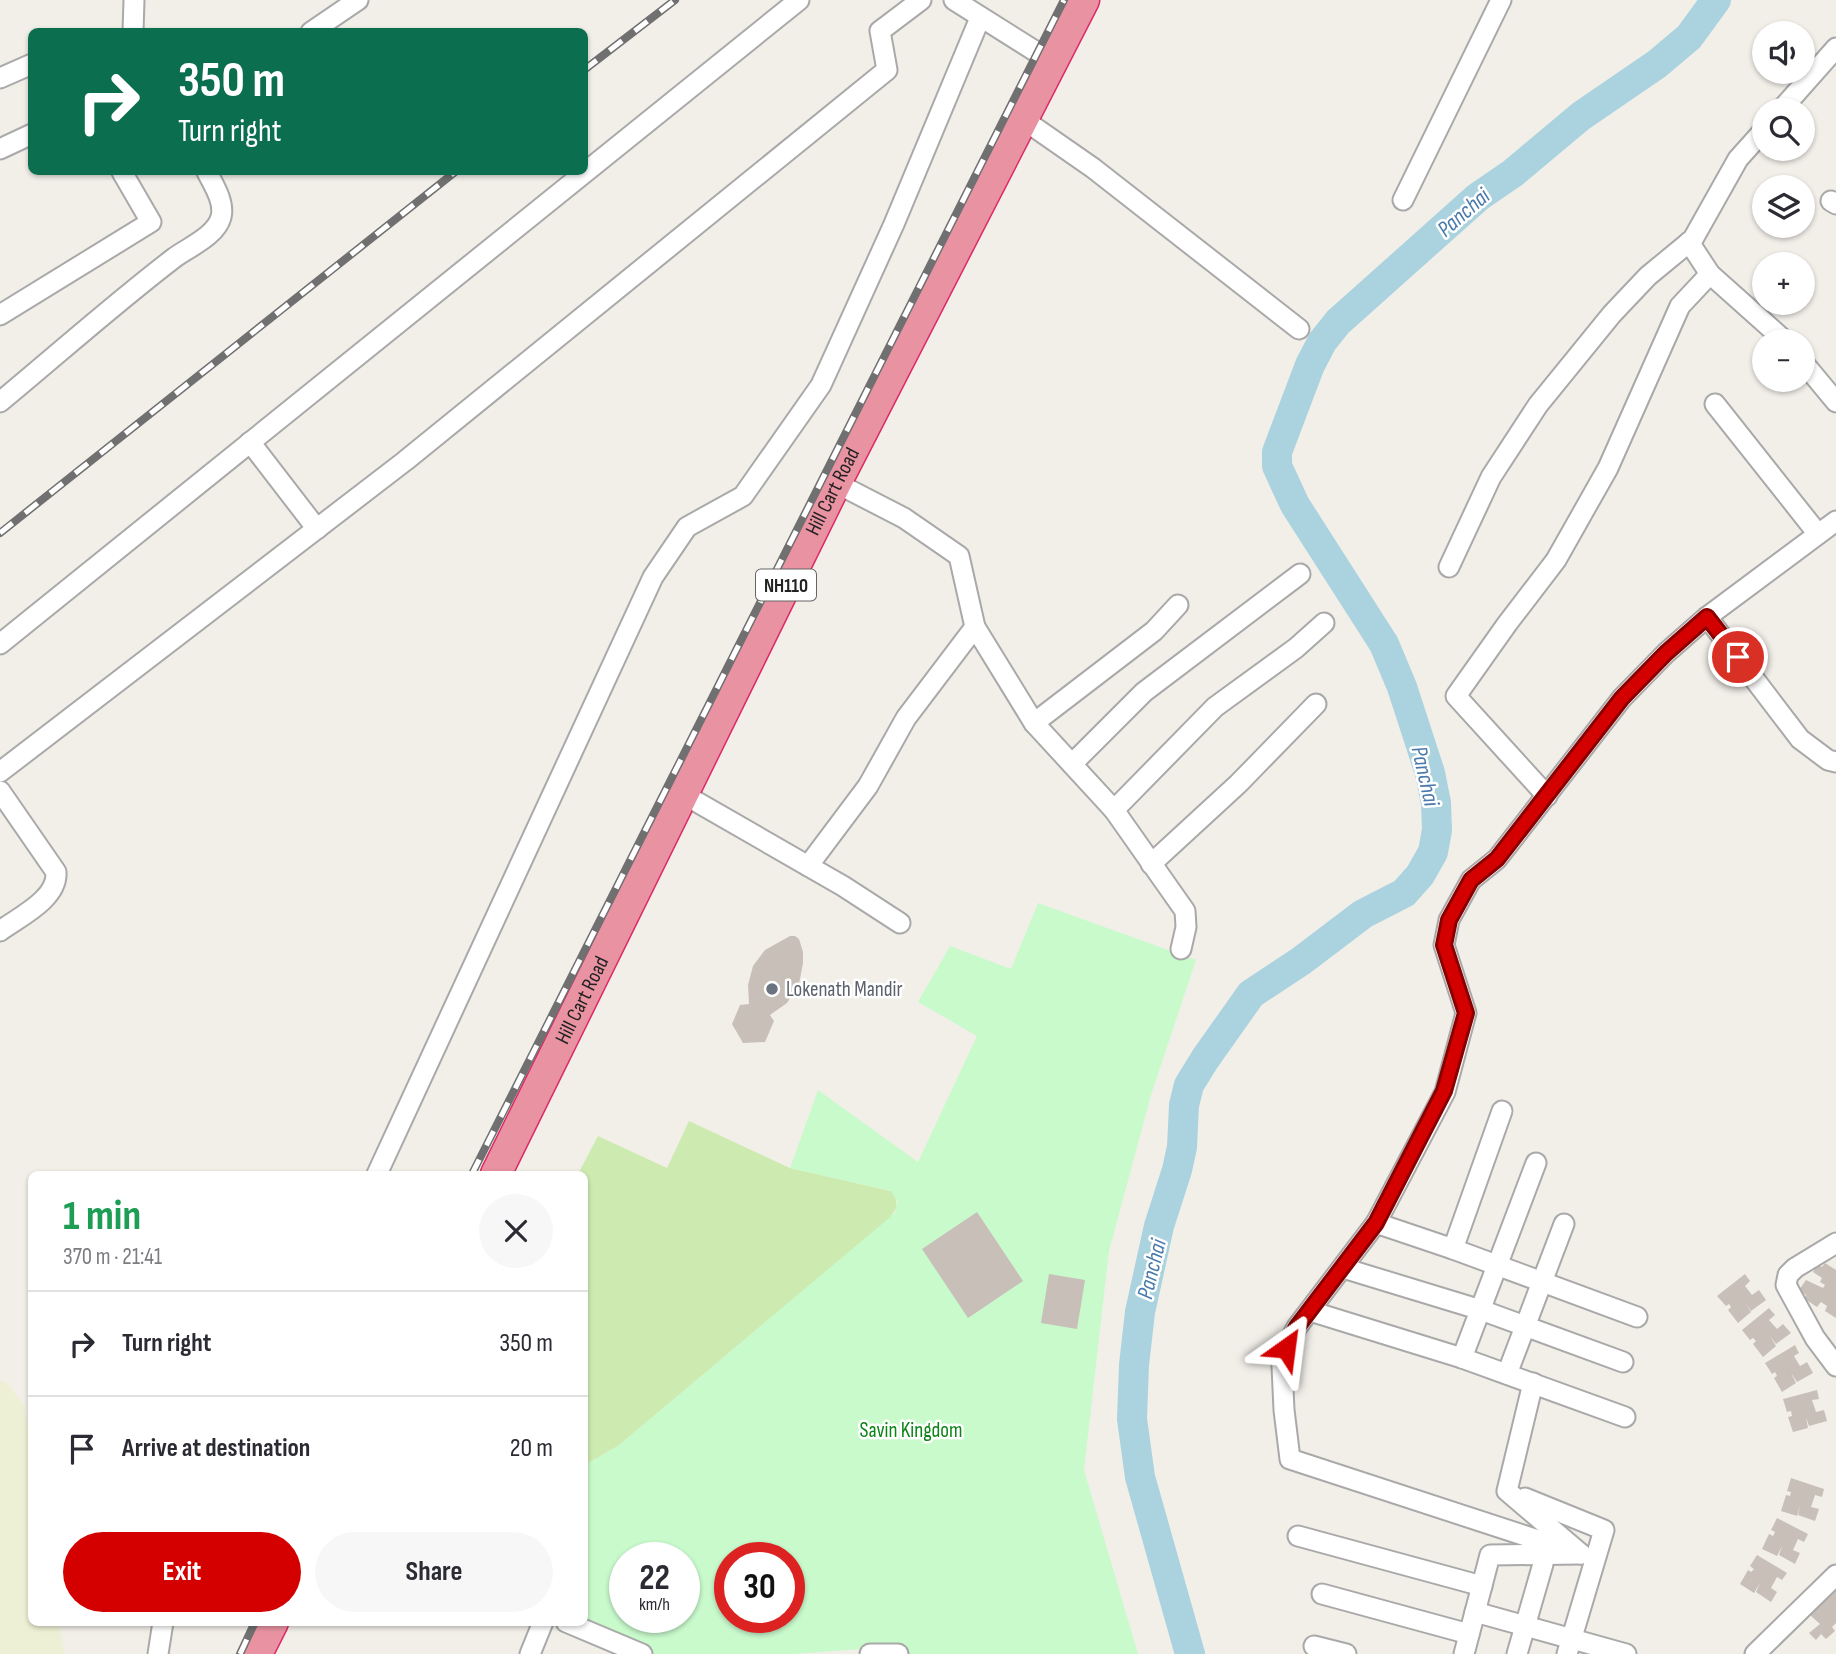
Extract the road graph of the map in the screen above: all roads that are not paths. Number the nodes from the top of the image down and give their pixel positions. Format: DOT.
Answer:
graph roads {
  1 [pos="134,0"];
  2 [pos="358,0"];
  3 [pos="799,0"];
  4 [pos="921,0"];
  5 [pos="954,0"];
  6 [pos="1084,0"];
  7 [pos="1502,0"];
  8 [pos="897,7"];
  9 [pos="980,18"];
  10 [pos="133,28"];
  11 [pos="317,28"];
  12 [pos="1836,48"];
  13 [pos="1054,63"];
  14 [pos="28,66"];
  15 [pos="0,78"];
  16 [pos="1792,98"];
  17 [pos="1024,120"];
  18 [pos="28,136"];
  19 [pos="1752,143"];
  20 [pos="0,149"];
  21 [pos="588,170"];
  22 [pos="124,175"];
  23 [pos="208,175"];
  24 [pos="582,175"];
  25 [pos="1403,200"];
  26 [pos="1689,242"];
  27 [pos="1710,274"];
  28 [pos="0,315"];
  29 [pos="1772,329"];
  30 [pos="1299,330"];
  31 [pos="1815,377"];
  32 [pos="0,402"];
  33 [pos="1836,402"];
  34 [pos="1715,404"];
  35 [pos="250,442"];
  36 [pos="836,483"];
  37 [pos="1836,521"];
  38 [pos="317,529"];
  39 [pos="1818,534"];
  40 [pos="1449,567"];
  41 [pos="1300,574"];
  42 [pos="1178,605"];
  43 [pos="1707,617"];
  44 [pos="1324,623"];
  45 [pos="975,627"];
  46 [pos="0,644"];
  47 [pos="1316,704"];
  48 [pos="1034,723"];
  49 [pos="1836,762"];
  50 [pos="1072,764"];
  51 [pos="0,772"];
  52 [pos="0,791"];
  53 [pos="683,794"];
  54 [pos="1547,796"];
  55 [pos="1114,810"];
  56 [pos="1152,864"];
  57 [pos="808,866"];
  58 [pos="900,923"];
  59 [pos="0,931"];
  60 [pos="1181,950"];
  61 [pos="1502,1111"];
  62 [pos="1536,1163"];
  63 [pos="378,1171"];
  64 [pos="497,1171"];
  65 [pos="1376,1223"];
  66 [pos="1564,1224"];
  67 [pos="1836,1242"];
  68 [pos="1453,1248"];
  69 [pos="1498,1265"];
  70 [pos="1343,1268"];
  71 [pos="1542,1282"];
  72 [pos="1480,1310"];
  73 [pos="1310,1311"];
  74 [pos="1637,1317"];
  75 [pos="1525,1326"];
  76 [pos="1462,1358"];
  77 [pos="1623,1362"];
  78 [pos="1836,1366"];
  79 [pos="1507,1374"];
  80 [pos="1533,1384"];
  81 [pos="1625,1417"];
  82 [pos="1507,1491"];
  83 [pos="1298,1536"];
  84 [pos="1581,1554"];
  85 [pos="1543,1564"];
  86 [pos="1836,1576"];
  87 [pos="1482,1586"];
  88 [pos="1322,1594"];
  89 [pos="1475,1612"];
  90 [pos="162,1626"];
  91 [pos="271,1626"];
  92 [pos="541,1626"];
  93 [pos="576,1626"];
  94 [pos="1525,1626"];
  95 [pos="1469,1634"];
  96 [pos="1314,1646"];
  97 [pos="1569,1646"];
  98 [pos="1621,1653"];
  99 [pos="158,1654"];
  100 [pos="257,1654"];
  101 [pos="530,1654"];
  102 [pos="642,1654"];
  103 [pos="870,1654"];
  104 [pos="898,1654"];
  105 [pos="1346,1654"];
  106 [pos="1464,1654"];
  107 [pos="1517,1654"];
  108 [pos="1755,1654"];
  1 -- 10 [label="street"];
  2 -- 11 [label="street"];
  3 -- 21 [label="street"];
  4 -- 8 [label="street"];
  5 -- 9 [label="street"];
  6 -- 13 [label="highway, Hill Cart Road / NH110"];
  7 -- 25 [label="street"];
  8 -- 38 [label="street"];
  9 -- 13 [label="street"];
  9 -- 63 [label="street"];
  12 -- 16 [label="street"];
  13 -- 17 [label="highway, Hill Cart Road / NH110"];
  14 -- 15 [label="street"];
  17 -- 30 [label="street"];
  17 -- 36 [label="highway, Hill Cart Road / NH110"];
  18 -- 20 [label="street"];
  19 -- 26 [label="street"];
  22 -- 28 [label="street"];
  23 -- 32 [label="street"];
  24 -- 35 [label="street"];
  26 -- 27 [label="street"];
  26 -- 40 [label="street"];
  27 -- 29 [label="street"];
  27 -- 54 [label="street"];
  31 -- 33 [label="street"];
  34 -- 39 [label="street"];
  35 -- 38 [label="street"];
  35 -- 46 [label="street"];
  36 -- 45 [label="street"];
  36 -- 53 [label="highway, Hill Cart Road / NH110"];
  37 -- 39 [label="street"];
  38 -- 51 [label="street"];
  39 -- 43 [label="street"];
  41 -- 50 [label="street"];
  42 -- 48 [label="street"];
  43 -- 49 [label="street"];
  43 -- 54 [label="street"];
  44 -- 55 [label="street"];
  45 -- 48 [label="street"];
  45 -- 57 [label="street"];
  47 -- 56 [label="street"];
  48 -- 50 [label="street"];
  50 -- 55 [label="street"];
  52 -- 59 [label="street"];
  53 -- 57 [label="street"];
  53 -- 64 [label="highway, Hill Cart Road / NH110"];
  54 -- 65 [label="street"];
  55 -- 56 [label="street"];
  56 -- 60 [label="street"];
  57 -- 58 [label="street"];
  61 -- 68 [label="street"];
  62 -- 69 [label="street"];
  65 -- 68 [label="street"];
  65 -- 70 [label="street"];
  66 -- 71 [label="street"];
  67 -- 78 [label="street"];
  68 -- 69 [label="street"];
  69 -- 71 [label="street"];
  69 -- 72 [label="street"];
  70 -- 72 [label="street"];
  70 -- 73 [label="street"];
  71 -- 74 [label="street"];
  71 -- 75 [label="street"];
  72 -- 75 [label="street"];
  72 -- 76 [label="street"];
  73 -- 76 [label="street"];
  73 -- 84 [label="street"];
  75 -- 77 [label="street"];
  75 -- 79 [label="street"];
  76 -- 79 [label="street"];
  79 -- 80 [label="street"];
  80 -- 81 [label="street"];
  80 -- 82 [label="street"];
  82 -- 84 [label="street"];
  82 -- 97 [label="street"];
  83 -- 87 [label="street"];
  84 -- 87 [label="street"];
  85 -- 94 [label="street"];
  86 -- 108 [label="street"];
  87 -- 89 [label="street"];
  88 -- 95 [label="street"];
  89 -- 94 [label="street"];
  89 -- 95 [label="street"];
  90 -- 99 [label="street"];
  91 -- 100 [label="highway"];
  92 -- 101 [label="street"];
  93 -- 102 [label="street"];
  94 -- 97 [label="street"];
  94 -- 107 [label="street"];
  95 -- 106 [label="street"];
  96 -- 105 [label="street"];
  97 -- 98 [label="street"];
  103 -- 104 [label="street"];
}
